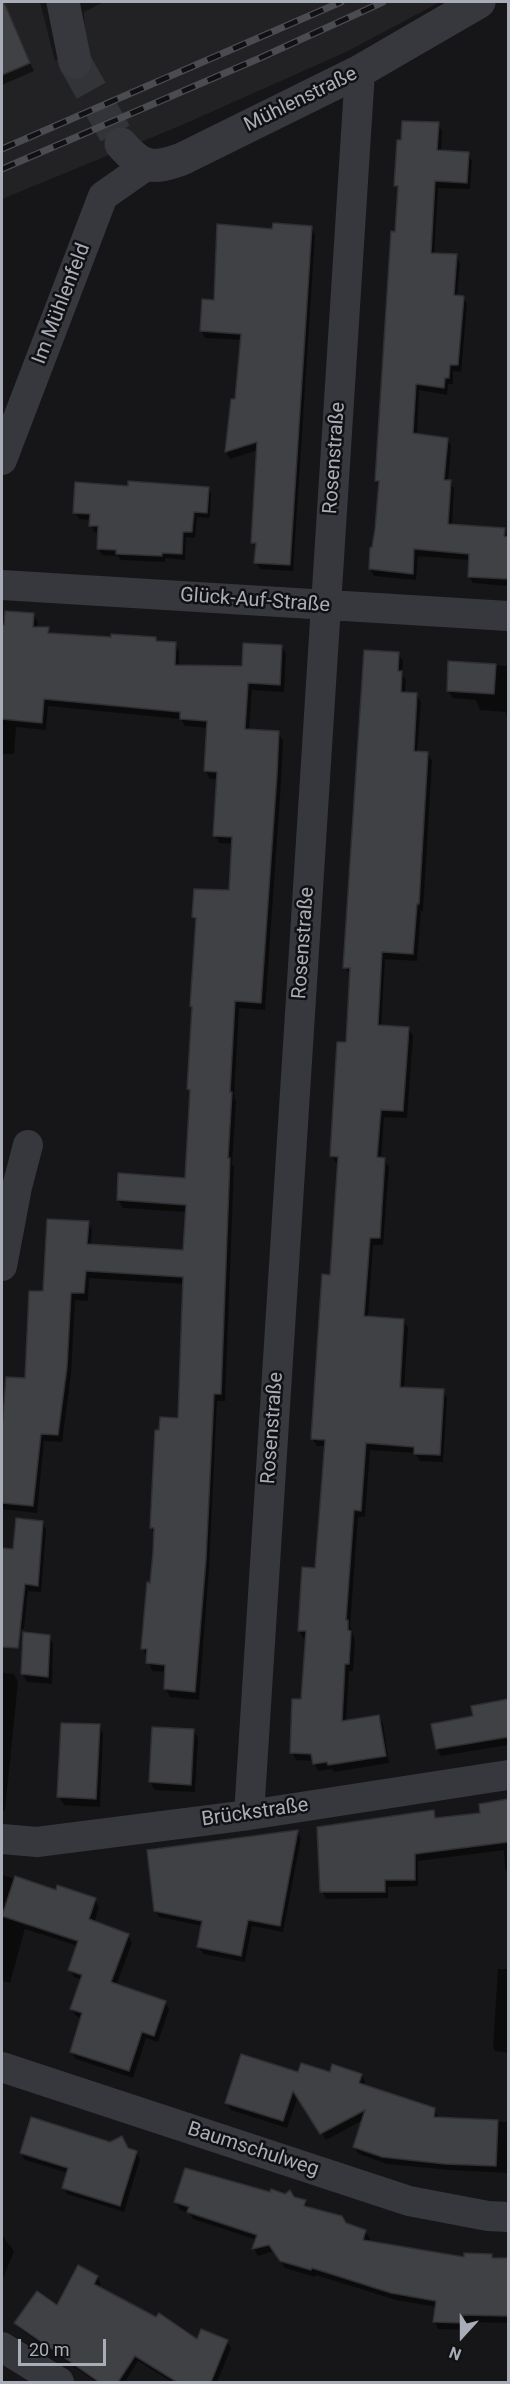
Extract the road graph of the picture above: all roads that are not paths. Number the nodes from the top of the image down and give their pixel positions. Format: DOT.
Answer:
graph roads {
  1 [pos="63,2"];
  2 [pos="479,2"];
  3 [pos="75,62"];
  4 [pos="360,71"];
  5 [pos="121,144"];
  6 [pos="146,166"];
  7 [pos="2,460"];
  8 [pos="2,585"];
  9 [pos="326,606"];
  10 [pos="508,616"];
  11 [pos="28,1145"];
  12 [pos="2,1266"];
  13 [pos="508,1775"];
  14 [pos="249,1815"];
  15 [pos="2,1839"];
  16 [pos="2,2067"];
  17 [pos="508,2217"];
  18 [pos="2,2347"];
  19 [pos="59,2382"];
  1 -- 3 [label="street"];
  2 -- 4 [label="street, Mühlenstraße"];
  4 -- 6 [label="street, Mühlenstraße"];
  4 -- 9 [label="street, Rosenstraße"];
  5 -- 6 [label="street"];
  6 -- 7 [label="street, Im Mühlenfeld"];
  8 -- 9 [label="street, Glück-Auf-Straße"];
  9 -- 10 [label="street, Glück-Auf-Straße"];
  9 -- 14 [label="street, Rosenstraße"];
  11 -- 12 [label="street"];
  13 -- 14 [label="street, Brückstraße"];
  14 -- 15 [label="street, Brückstraße"];
  16 -- 17 [label="street, Baumschulweg"];
  18 -- 19 [label="street"];
}
